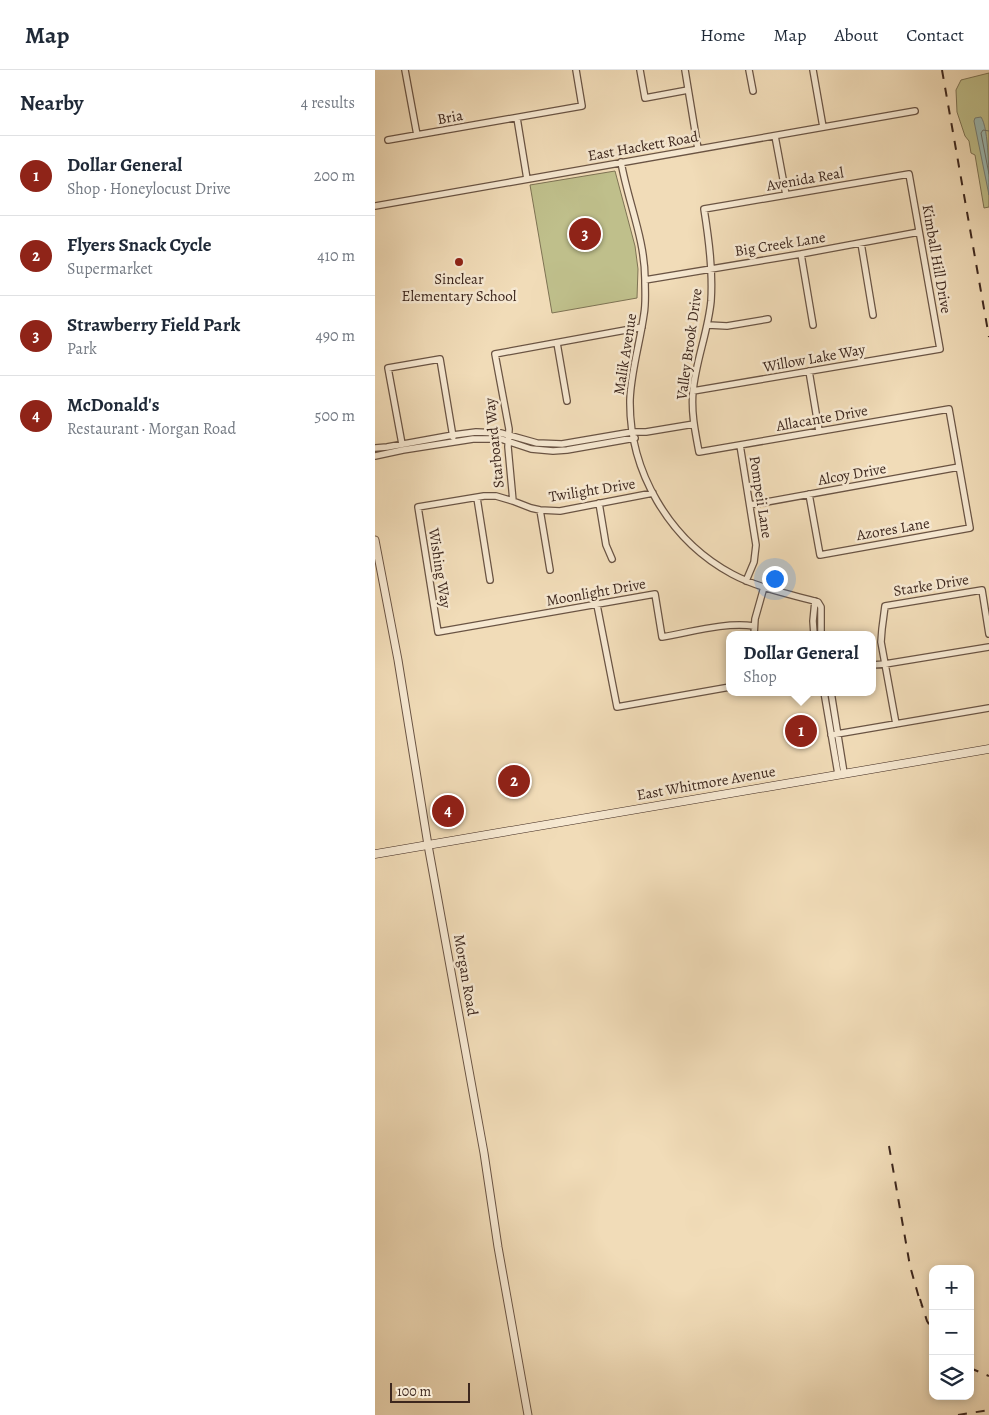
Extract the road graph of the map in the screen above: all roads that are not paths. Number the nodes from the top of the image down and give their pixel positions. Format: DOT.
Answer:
graph roads {
  1 [pos="405,70"];
  2 [pos="576,70"];
  3 [pos="640,70"];
  4 [pos="685,70"];
  5 [pos="749,70"];
  6 [pos="813,70"];
  7 [pos="688,90"];
  8 [pos="753,91"];
  9 [pos="915,111"];
  10 [pos="517,118"];
  11 [pos="823,127"];
  12 [pos="417,135"];
  13 [pos="775,136"];
  14 [pos="388,140"];
  15 [pos="698,149"];
  16 [pos="621,162"];
  17 [pos="909,174"];
  18 [pos="527,179"];
  19 [pos="786,195"];
  20 [pos="375,206"];
  21 [pos="704,209"];
  22 [pos="919,232"];
  23 [pos="861,244"];
  24 [pos="801,254"];
  25 [pos="711,268"];
  26 [pos="645,280"];
  27 [pos="873,315"];
  28 [pos="768,319"];
  29 [pos="708,325"];
  30 [pos="813,325"];
  31 [pos="641,327"];
  32 [pos="557,343"];
  33 [pos="940,349"];
  34 [pos="809,371"];
  35 [pos="693,391"];
  36 [pos="567,401"];
  37 [pos="694,424"];
  38 [pos="819,431"];
  39 [pos="632,432"];
  40 [pos="646,432"];
  41 [pos="454,439"];
  42 [pos="508,439"];
  43 [pos="634,439"];
  44 [pos="402,444"];
  45 [pos="740,445"];
  46 [pos="375,448"];
  47 [pos="699,452"];
  48 [pos="375,456"];
  49 [pos="959,467"];
  50 [pos="653,493"];
  51 [pos="809,494"];
  52 [pos="477,498"];
  53 [pos="513,501"];
  54 [pos="599,503"];
  55 [pos="750,505"];
  56 [pos="418,507"];
  57 [pos="540,510"];
  58 [pos="375,540"];
  59 [pos="612,559"];
  60 [pos="549,570"];
  61 [pos="490,580"];
  62 [pos="746,581"];
  63 [pos="765,587"];
  64 [pos="816,601"];
  65 [pos="597,605"];
  66 [pos="754,626"];
  67 [pos="754,631"];
  68 [pos="814,631"];
  69 [pos="821,631"];
  70 [pos="438,632"];
  71 [pos="989,634"];
  72 [pos="989,647"];
  73 [pos="885,664"];
  74 [pos="876,665"];
  75 [pos="726,688"];
  76 [pos="825,696"];
  77 [pos="831,696"];
  78 [pos="989,708"];
  79 [pos="896,724"];
  80 [pos="835,734"];
  81 [pos="989,749"];
  82 [pos="841,774"];
  83 [pos="428,845"];
  84 [pos="375,854"];
  85 [pos="528,1415"];
  1 -- 12 [label="street"];
  2 -- 10 [label="street, Bria"];
  3 -- 7 [label="street"];
  4 -- 7 [label="street"];
  5 -- 8 [label="street"];
  6 -- 11 [label="street"];
  7 -- 15 [label="street"];
  9 -- 11 [label="street, East Hackett Road"];
  10 -- 12 [label="street, Bria"];
  10 -- 18 [label="street"];
  11 -- 13 [label="street, East Hackett Road"];
  12 -- 14 [label="street, Bria"];
  13 -- 15 [label="street, East Hackett Road"];
  13 -- 19 [label="street"];
  15 -- 16 [label="street, East Hackett Road"];
  16 -- 18 [label="street, East Hackett Road"];
  16 -- 26 [label="street, Malik Avenue"];
  17 -- 19 [label="street, Avenida Real"];
  17 -- 22 [label="street, Kimball Hill Drive"];
  18 -- 20 [label="street, East Hackett Road"];
  19 -- 21 [label="street, Avenida Real"];
  21 -- 25 [label="street, Valley Brook Drive"];
  22 -- 23 [label="street, Big Creek Lane"];
  22 -- 33 [label="street, Kimball Hill Drive"];
  23 -- 24 [label="street, Big Creek Lane"];
  23 -- 27 [label="street"];
  24 -- 25 [label="street, Big Creek Lane"];
  24 -- 30 [label="street"];
  25 -- 26 [label="street, Big Creek Lane"];
  25 -- 29 [label="street, Valley Brook Drive"];
  26 -- 31 [label="street, Malik Avenue"];
  28 -- 29 [label="street"];
  29 -- 35 [label="street, Valley Brook Drive"];
  31 -- 32 [label="street"];
  31 -- 39 [label="street, Malik Avenue"];
  32 -- 36 [label="street"];
  32 -- 42 [label="street, Starboard Way"];
  33 -- 34 [label="street, Willow Lake Way"];
  34 -- 35 [label="street, Willow Lake Way"];
  34 -- 38 [label="street"];
  35 -- 37 [label="street, Valley Brook Drive"];
  37 -- 40 [label="street"];
  37 -- 47 [label="street, Valley Brook Drive"];
  38 -- 45 [label="street, Allacante Drive"];
  38 -- 49 [label="street, Allacante Drive"];
  39 -- 40 [label="street"];
  39 -- 42 [label="street"];
  39 -- 43 [label="street, Malik Avenue"];
  40 -- 43 [label="street"];
  41 -- 42 [label="street"];
  41 -- 44 [label="street"];
  41 -- 44 [label="street"];
  41 -- 48 [label="street"];
  42 -- 43 [label="street"];
  42 -- 53 [label="street, Starboard Way"];
  43 -- 50 [label="street, Malik Avenue"];
  44 -- 46 [label="street"];
  45 -- 47 [label="street, Allacante Drive"];
  45 -- 55 [label="street, Pompeii Lane"];
  49 -- 51 [label="street, Alcoy Drive"];
  49 -- 51 [label="street, Azores Lane"];
  50 -- 54 [label="street, Twilight Drive"];
  50 -- 62 [label="street, Malik Avenue"];
  51 -- 55 [label="street, Alcoy Drive"];
  52 -- 53 [label="street, Twilight Drive"];
  52 -- 56 [label="street, Twilight Drive"];
  52 -- 61 [label="street"];
  53 -- 57 [label="street, Twilight Drive"];
  54 -- 57 [label="street, Twilight Drive"];
  54 -- 59 [label="street"];
  55 -- 62 [label="street, Pompeii Lane"];
  56 -- 70 [label="street, Wishing Way"];
  57 -- 60 [label="street"];
  58 -- 83 [label="street, Morgan Road"];
  62 -- 63 [label="street, Malik Avenue"];
  63 -- 64 [label="street, Malik Avenue"];
  63 -- 66 [label="street"];
  64 -- 68 [label="street"];
  64 -- 69 [label="street"];
  65 -- 66 [label="street, Moonlight Drive"];
  65 -- 70 [label="street, Moonlight Drive"];
  65 -- 75 [label="street"];
  66 -- 67 [label="street"];
  71 -- 73 [label="street, Starke Drive"];
  72 -- 73 [label="street"];
  73 -- 74 [label="street"];
  73 -- 79 [label="street"];
  76 -- 80 [label="street"];
  77 -- 80 [label="street"];
  78 -- 79 [label="street"];
  79 -- 80 [label="street"];
  80 -- 82 [label="street"];
  81 -- 82 [label="main road, East Whitmore Avenue"];
  82 -- 83 [label="main road, East Whitmore Avenue"];
  83 -- 84 [label="main road, East Whitmore Avenue"];
  83 -- 85 [label="street, Morgan Road"];
}
